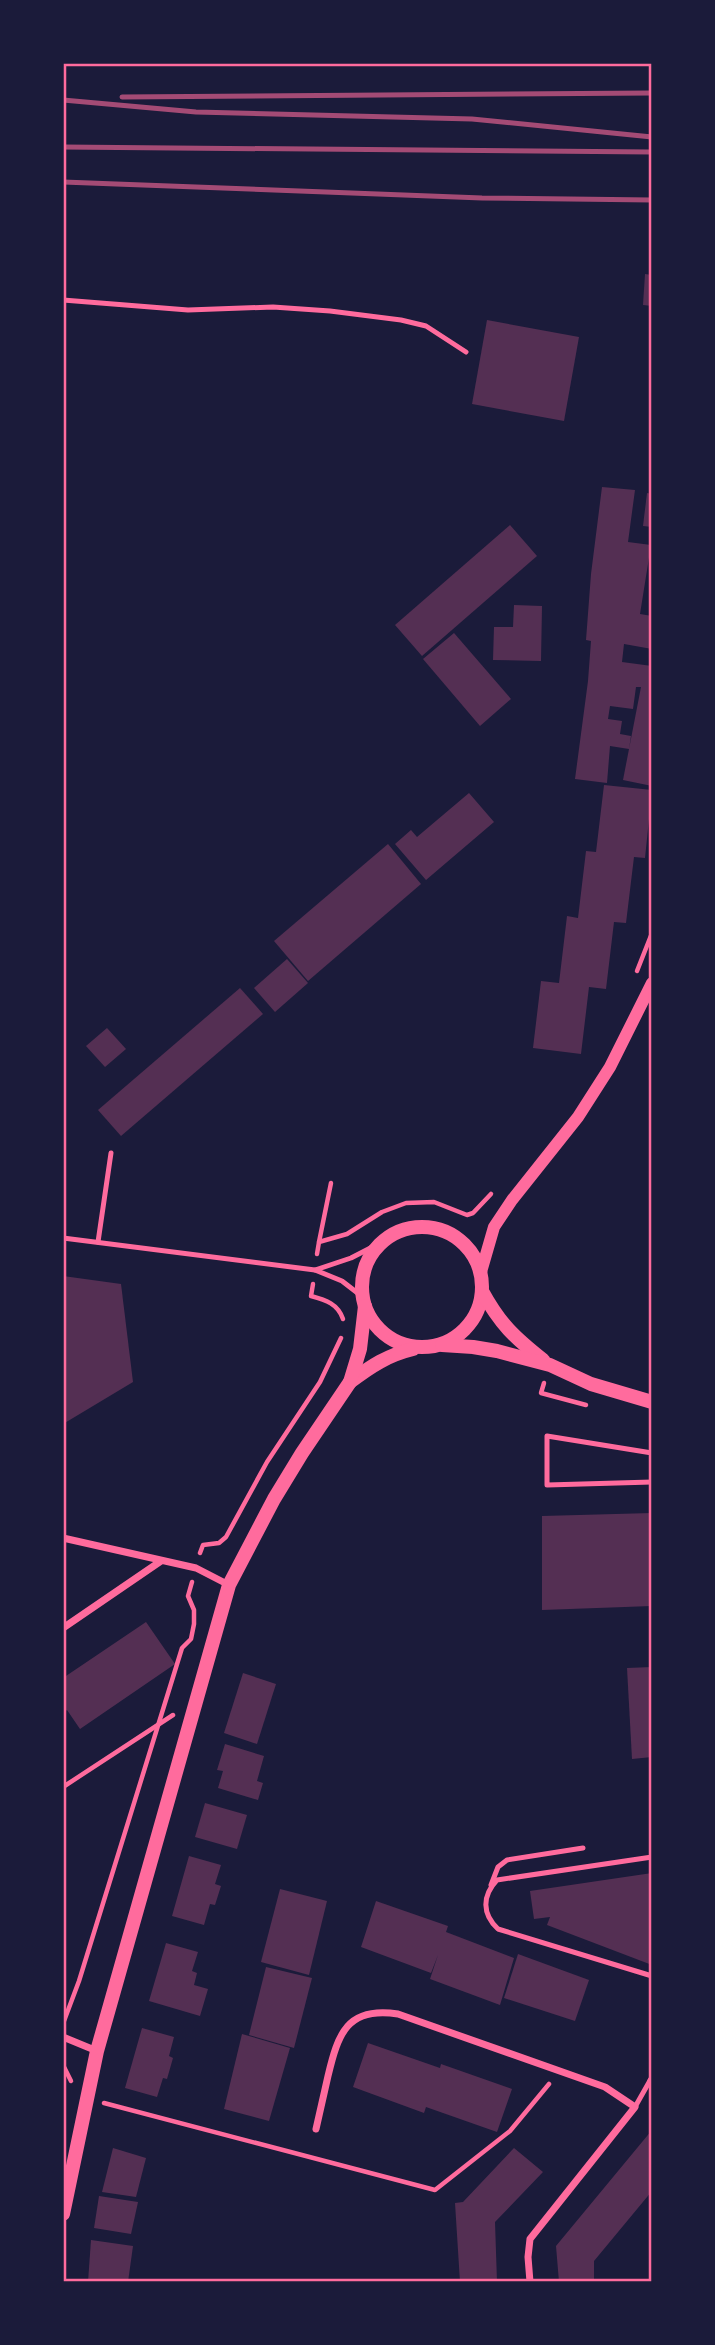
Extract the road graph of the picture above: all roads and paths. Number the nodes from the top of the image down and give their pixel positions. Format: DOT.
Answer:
graph roads {
  1 [pos="63,300"];
  2 [pos="466,352"];
  3 [pos="652,933"];
  4 [pos="634,979"];
  5 [pos="652,984"];
  6 [pos="111,1153"];
  7 [pos="331,1183"];
  8 [pos="498,1188"];
  9 [pos="63,1238"];
  10 [pos="384,1241"];
  11 [pos="99,1242"];
  12 [pos="319,1242"];
  13 [pos="315,1270"];
  14 [pos="481,1272"];
  15 [pos="482,1291"];
  16 [pos="365,1302"];
  17 [pos="439,1345"];
  18 [pos="421,1348"];
  19 [pos="550,1365"];
  20 [pos="350,1381"];
  21 [pos="652,1402"];
  22 [pos="652,1453"];
  23 [pos="652,1482"];
  24 [pos="63,1538"];
  25 [pos="203,1545"];
  26 [pos="161,1562"];
  27 [pos="229,1585"];
  28 [pos="188,1597"];
  29 [pos="63,1628"];
  30 [pos="197,1698"];
  31 [pos="157,1727"];
  32 [pos="63,1787"];
  33 [pos="583,1848"];
  34 [pos="652,1857"];
  35 [pos="490,1888"];
  36 [pos="652,1976"];
  37 [pos="63,2024"];
  38 [pos="63,2037"];
  39 [pos="97,2050"];
  40 [pos="559,2071"];
  41 [pos="652,2080"];
  42 [pos="86,2099"];
  43 [pos="635,2107"];
  44 [pos="316,2129"];
  45 [pos="63,2214"];
  46 [pos="530,2282"];
  1 -- 2 [label="lane"];
  3 -- 4 [label="path"];
  5 -- 14 [label="street"];
  6 -- 11 [label="lane"];
  7 -- 12 [label="path"];
  8 -- 12 [label="path"];
  9 -- 11 [label="lane"];
  10 -- 13 [label="lane"];
  10 -- 14 [label="main road"];
  10 -- 16 [label="main road"];
  11 -- 13 [label="lane"];
  12 -- 13 [label="path"];
  13 -- 16 [label="lane"];
  13 -- 25 [label="path"];
  14 -- 15 [label="main road"];
  15 -- 17 [label="main road"];
  15 -- 19 [label="main road"];
  16 -- 18 [label="main road"];
  16 -- 20 [label="main road"];
  17 -- 18 [label="main road"];
  17 -- 19 [label="main road"];
  18 -- 20 [label="main road"];
  19 -- 21 [label="main road"];
  20 -- 27 [label="main road"];
  22 -- 23 [label="lane"];
  24 -- 26 [label="street"];
  26 -- 27 [label="street"];
  26 -- 29 [label="street"];
  27 -- 30 [label="main road"];
  28 -- 31 [label="path"];
  30 -- 31 [label="path"];
  30 -- 39 [label="main road"];
  31 -- 32 [label="path"];
  31 -- 37 [label="path"];
  33 -- 35 [label="lane"];
  34 -- 35 [label="lane"];
  35 -- 36 [label="lane"];
  38 -- 39 [label="street"];
  39 -- 42 [label="main road"];
  40 -- 42 [label="path"];
  40 -- 43 [label="street"];
  40 -- 44 [label="street"];
  41 -- 43 [label="lane"];
  42 -- 45 [label="main road"];
  43 -- 46 [label="street"];
}
